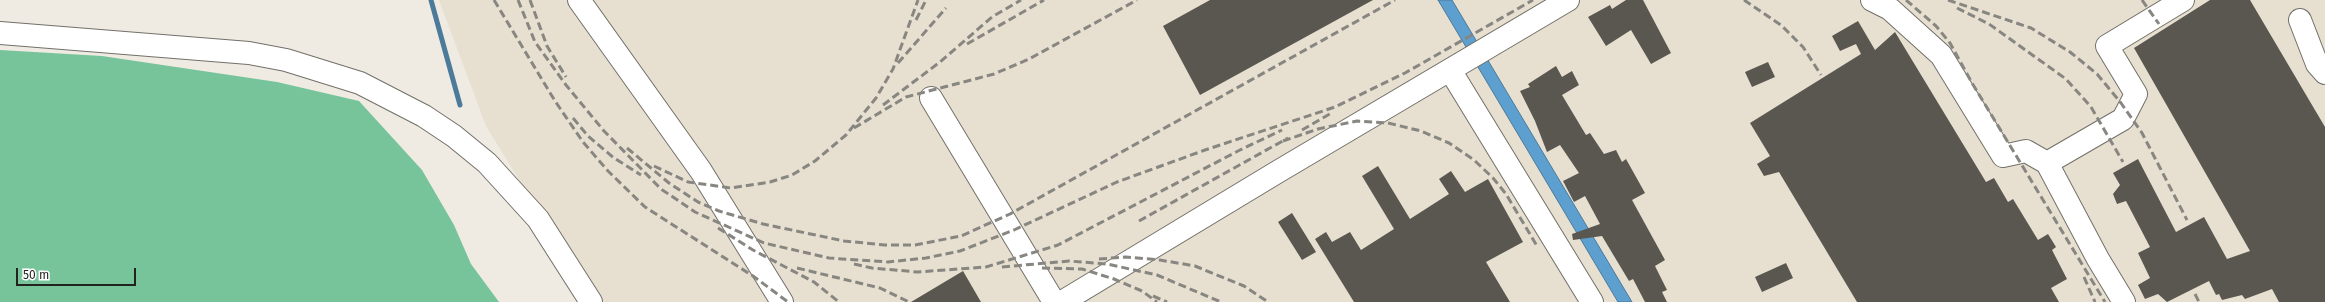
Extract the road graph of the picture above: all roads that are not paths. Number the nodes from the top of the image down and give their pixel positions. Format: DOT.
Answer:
graph roads {
  1 [pos="579,0"];
  2 [pos="1568,0"];
  3 [pos="1872,0"];
  4 [pos="2183,0"];
  5 [pos="2300,20"];
  6 [pos="0,33"];
  7 [pos="1450,70"];
  8 [pos="2325,73"];
  9 [pos="931,98"];
  10 [pos="2047,162"];
  11 [pos="590,302"];
  12 [pos="782,302"];
  13 [pos="1054,302"];
  14 [pos="1062,302"];
  15 [pos="1592,302"];
  16 [pos="2124,302"];
  1 -- 12 [label="street"];
  2 -- 7 [label="street"];
  3 -- 10 [label="street"];
  4 -- 10 [label="street"];
  5 -- 8 [label="street"];
  6 -- 11 [label="street"];
  7 -- 14 [label="street"];
  7 -- 15 [label="street"];
  9 -- 13 [label="street"];
  10 -- 16 [label="street"];
}
